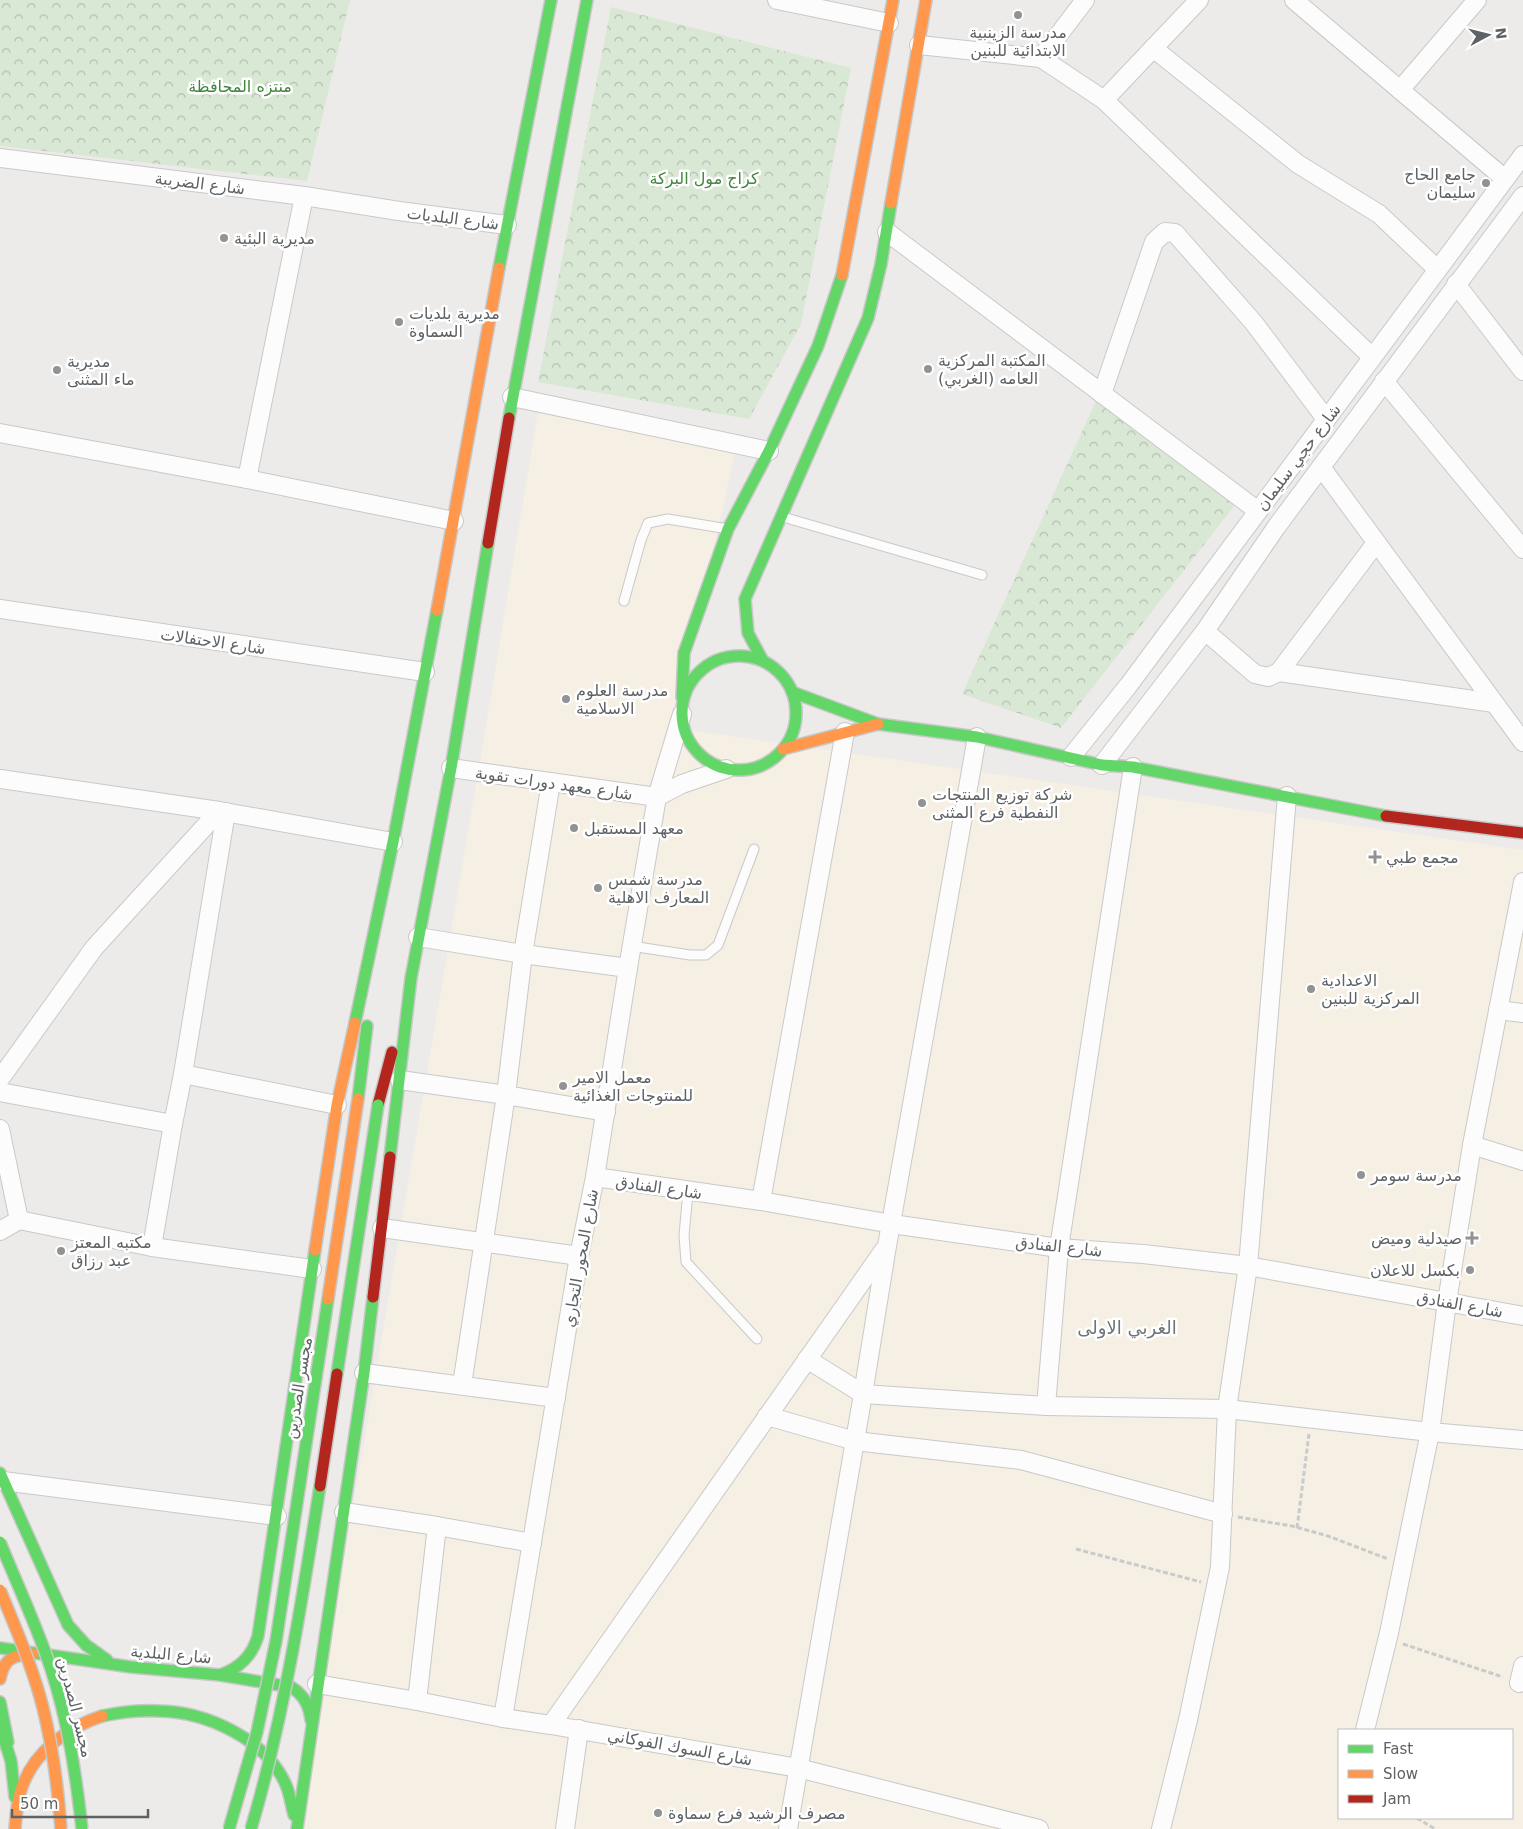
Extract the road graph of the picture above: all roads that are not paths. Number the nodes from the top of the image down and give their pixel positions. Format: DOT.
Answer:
graph roads {
  1 [pos="551,0"];
  2 [pos="587,0"];
  3 [pos="777,0"];
  4 [pos="893,0"];
  5 [pos="926,0"];
  6 [pos="1084,0"];
  7 [pos="1199,0"];
  8 [pos="1294,0"];
  9 [pos="1477,0"];
  10 [pos="1312,6"];
  11 [pos="889,23"];
  12 [pos="919,45"];
  13 [pos="1153,48"];
  14 [pos="1041,58"];
  15 [pos="1400,90"];
  16 [pos="1104,100"];
  17 [pos="1523,155"];
  18 [pos="0,158"];
  19 [pos="1505,179"];
  20 [pos="304,196"];
  21 [pos="1523,196"];
  22 [pos="399,211"];
  23 [pos="507,225"];
  24 [pos="887,232"];
  25 [pos="1437,269"];
  26 [pos="1456,284"];
  27 [pos="1517,353"];
  28 [pos="1372,357"];
  29 [pos="1523,372"];
  30 [pos="1384,381"];
  31 [pos="1102,394"];
  32 [pos="512,398"];
  33 [pos="1326,419"];
  34 [pos="0,434"];
  35 [pos="769,451"];
  36 [pos="1320,467"];
  37 [pos="247,479"];
  38 [pos="1258,511"];
  39 [pos="780,516"];
  40 [pos="454,521"];
  41 [pos="728,529"];
  42 [pos="1376,543"];
  43 [pos="1523,549"];
  44 [pos="982,575"];
  45 [pos="624,601"];
  46 [pos="0,609"];
  47 [pos="1205,631"];
  48 [pos="763,661"];
  49 [pos="425,672"];
  50 [pos="1279,672"];
  51 [pos="792,692"];
  52 [pos="1494,703"];
  53 [pos="682,706"];
  54 [pos="878,724"];
  55 [pos="845,732"];
  56 [pos="977,737"];
  57 [pos="1523,742"];
  58 [pos="783,749"];
  59 [pos="1071,757"];
  60 [pos="1102,765"];
  61 [pos="1133,767"];
  62 [pos="450,768"];
  63 [pos="726,769"];
  64 [pos="0,779"];
  65 [pos="550,782"];
  66 [pos="1287,796"];
  67 [pos="657,798"];
  68 [pos="222,811"];
  69 [pos="1523,834"];
  70 [pos="393,842"];
  71 [pos="754,849"];
  72 [pos="1523,882"];
  73 [pos="1520,912"];
  74 [pos="418,937"];
  75 [pos="372,946"];
  76 [pos="632,946"];
  77 [pos="523,954"];
  78 [pos="628,968"];
  79 [pos="411,978"];
  80 [pos="1498,1010"];
  81 [pos="1523,1014"];
  82 [pos="183,1074"];
  83 [pos="0,1079"];
  84 [pos="400,1080"];
  85 [pos="0,1092"];
  86 [pos="506,1095"];
  87 [pos="337,1105"];
  88 [pos="606,1112"];
  89 [pos="173,1124"];
  90 [pos="0,1129"];
  91 [pos="1472,1146"];
  92 [pos="1523,1161"];
  93 [pos="595,1177"];
  94 [pos="688,1192"];
  95 [pos="761,1201"];
  96 [pos="19,1220"];
  97 [pos="892,1224"];
  98 [pos="382,1228"];
  99 [pos="0,1231"];
  100 [pos="484,1241"];
  101 [pos="887,1246"];
  102 [pos="152,1248"];
  103 [pos="1059,1248"];
  104 [pos="579,1256"];
  105 [pos="1248,1266"];
  106 [pos="312,1269"];
  107 [pos="1447,1302"];
  108 [pos="1523,1316"];
  109 [pos="757,1338"];
  110 [pos="807,1359"];
  111 [pos="364,1373"];
  112 [pos="462,1385"];
  113 [pos="863,1394"];
  114 [pos="556,1398"];
  115 [pos="1046,1406"];
  116 [pos="1227,1409"];
  117 [pos="767,1416"];
  118 [pos="1430,1432"];
  119 [pos="856,1440"];
  120 [pos="1523,1440"];
  121 [pos="2,1477"];
  122 [pos="344,1512"];
  123 [pos="1223,1514"];
  124 [pos="277,1516"];
  125 [pos="437,1526"];
  126 [pos="0,1542"];
  127 [pos="532,1543"];
  128 [pos="267,1577"];
  129 [pos="334,1581"];
  130 [pos="0,1590"];
  131 [pos="0,1648"];
  132 [pos="42,1654"];
  133 [pos="130,1667"];
  134 [pos="220,1675"];
  135 [pos="0,1679"];
  136 [pos="318,1684"];
  137 [pos="417,1701"];
  138 [pos="0,1702"];
  139 [pos="503,1718"];
  140 [pos="551,1725"];
  141 [pos="0,1726"];
  142 [pos="311,1726"];
  143 [pos="579,1729"];
  144 [pos="1365,1729"];
  145 [pos="10,1754"];
  146 [pos="798,1768"];
  147 [pos="15,1829"];
  148 [pos="61,1829"];
  149 [pos="82,1829"];
  150 [pos="229,1829"];
  151 [pos="251,1829"];
  152 [pos="296,1829"];
  153 [pos="566,1829"];
  154 [pos="788,1829"];
  155 [pos="1039,1829"];
  156 [pos="1161,1829"];
  1 -- 23 [label="main road"];
  2 -- 32 [label="main road"];
  3 -- 11 [label="street"];
  4 -- 11 [label="main road"];
  5 -- 12 [label="main road"];
  6 -- 14 [label="street"];
  7 -- 13 [label="street"];
  8 -- 10 [label="street"];
  9 -- 15 [label="street"];
  10 -- 15 [label="street"];
  11 -- 35 [label="main road"];
  12 -- 14 [label="street"];
  12 -- 24 [label="main road"];
  13 -- 16 [label="street"];
  13 -- 25 [label="street"];
  14 -- 16 [label="street"];
  15 -- 19 [label="street"];
  16 -- 28 [label="street"];
  17 -- 19 [label="street, شارع حجي سليمان"];
  18 -- 20 [label="street, شارع الضريبة"];
  19 -- 25 [label="street, شارع حجي سليمان"];
  20 -- 22 [label="street, شارع الضريبة"];
  20 -- 37 [label="street"];
  21 -- 26 [label="street, شارع حجي سليمان"];
  22 -- 23 [label="street, شارع البلديات"];
  23 -- 40 [label="main road"];
  24 -- 31 [label="street"];
  24 -- 39 [label="main road"];
  25 -- 28 [label="street, شارع حجي سليمان"];
  26 -- 27 [label="street"];
  26 -- 30 [label="street, شارع حجي سليمان"];
  27 -- 29 [label="street"];
  28 -- 33 [label="street, شارع حجي سليمان"];
  30 -- 36 [label="street, شارع حجي سليمان"];
  30 -- 43 [label="street"];
  31 -- 33 [label="street"];
  31 -- 38 [label="street"];
  32 -- 35 [label="street"];
  32 -- 62 [label="main road"];
  33 -- 38 [label="street, شارع حجي سليمان"];
  34 -- 37 [label="street"];
  35 -- 41 [label="main road"];
  36 -- 42 [label="street"];
  36 -- 47 [label="street, شارع حجي سليمان"];
  37 -- 40 [label="street"];
  38 -- 59 [label="street, شارع حجي سليمان"];
  39 -- 44 [label="lane"];
  39 -- 48 [label="main road"];
  40 -- 49 [label="main road"];
  41 -- 45 [label="lane"];
  41 -- 53 [label="main road"];
  42 -- 50 [label="street"];
  42 -- 52 [label="street"];
  46 -- 49 [label="street, شارع الاحتفالات"];
  47 -- 50 [label="street"];
  47 -- 60 [label="street, شارع حجي سليمان"];
  48 -- 51 [label="main road"];
  48 -- 53 [label="main road"];
  49 -- 70 [label="main road"];
  50 -- 52 [label="street"];
  51 -- 54 [label="main road"];
  51 -- 58 [label="main road"];
  52 -- 57 [label="street"];
  53 -- 63 [label="main road"];
  53 -- 67 [label="street, شارع المحور التجاري"];
  54 -- 55 [label="main road"];
  54 -- 56 [label="main road"];
  55 -- 58 [label="main road"];
  55 -- 95 [label="street"];
  56 -- 59 [label="main road"];
  56 -- 97 [label="street"];
  58 -- 63 [label="main road"];
  59 -- 60 [label="main road"];
  60 -- 61 [label="main road"];
  61 -- 66 [label="main road"];
  61 -- 103 [label="street"];
  62 -- 65 [label="street, شارع معهد دورات تقوية"];
  62 -- 74 [label="main road"];
  63 -- 67 [label="street"];
  64 -- 68 [label="street"];
  65 -- 67 [label="street, شارع معهد دورات تقوية"];
  65 -- 77 [label="street"];
  66 -- 69 [label="main road"];
  66 -- 105 [label="street"];
  67 -- 76 [label="street, شارع المحور التجاري"];
  68 -- 70 [label="street"];
  68 -- 82 [label="street"];
  68 -- 83 [label="street"];
  70 -- 75 [label="main road"];
  71 -- 76 [label="lane"];
  72 -- 73 [label="street"];
  73 -- 80 [label="street"];
  74 -- 77 [label="street"];
  74 -- 79 [label="main road"];
  75 -- 87 [label="main road"];
  75 -- 150 [label="main road, مجسر الصدرين, bridge"];
  76 -- 78 [label="street, شارع المحور التجاري"];
  77 -- 78 [label="street"];
  77 -- 86 [label="street"];
  78 -- 88 [label="street, شارع المحور التجاري"];
  79 -- 84 [label="main road"];
  79 -- 151 [label="main road, bridge"];
  80 -- 81 [label="street"];
  80 -- 91 [label="street"];
  82 -- 87 [label="street"];
  82 -- 89 [label="street"];
  84 -- 86 [label="street"];
  84 -- 98 [label="main road"];
  85 -- 89 [label="street"];
  86 -- 88 [label="street"];
  86 -- 100 [label="street"];
  87 -- 106 [label="main road"];
  88 -- 93 [label="street, شارع المحور التجاري"];
  89 -- 102 [label="street"];
  90 -- 96 [label="street"];
  91 -- 92 [label="street"];
  91 -- 107 [label="street"];
  93 -- 94 [label="street, شارع الفنادق"];
  93 -- 104 [label="street, شارع المحور التجاري"];
  94 -- 95 [label="street, شارع الفنادق"];
  94 -- 109 [label="lane"];
  95 -- 97 [label="street, شارع الفنادق"];
  96 -- 99 [label="street"];
  96 -- 102 [label="street"];
  97 -- 101 [label="street"];
  97 -- 103 [label="street, شارع الفنادق"];
  98 -- 100 [label="street"];
  98 -- 111 [label="main road"];
  100 -- 104 [label="street"];
  100 -- 112 [label="street"];
  101 -- 110 [label="street"];
  101 -- 113 [label="street"];
  102 -- 106 [label="street"];
  103 -- 105 [label="street, شارع الفنادق"];
  103 -- 115 [label="street"];
  104 -- 114 [label="street, شارع المحور التجاري"];
  105 -- 107 [label="street, شارع الفنادق"];
  105 -- 116 [label="street"];
  106 -- 124 [label="main road"];
  107 -- 108 [label="street, شارع الفنادق"];
  107 -- 118 [label="street"];
  110 -- 113 [label="street"];
  110 -- 117 [label="street"];
  111 -- 112 [label="street"];
  111 -- 122 [label="main road"];
  112 -- 114 [label="street"];
  113 -- 115 [label="street"];
  113 -- 119 [label="street"];
  114 -- 127 [label="street, شارع المحور التجاري"];
  115 -- 116 [label="street"];
  116 -- 118 [label="street"];
  116 -- 123 [label="street"];
  117 -- 119 [label="street"];
  117 -- 140 [label="street"];
  118 -- 120 [label="street"];
  118 -- 144 [label="street"];
  119 -- 123 [label="street"];
  119 -- 146 [label="street"];
  121 -- 124 [label="street"];
  121 -- 133 [label="main road"];
  122 -- 125 [label="street"];
  122 -- 129 [label="main road"];
  123 -- 156 [label="street"];
  124 -- 128 [label="main road"];
  125 -- 127 [label="street"];
  125 -- 137 [label="street"];
  126 -- 149 [label="main road, مجسر الصدرين, bridge"];
  127 -- 139 [label="street, شارع المحور التجاري"];
  128 -- 129 [label="main road"];
  128 -- 134 [label="main road"];
  129 -- 136 [label="main road"];
  130 -- 148 [label="main road, مجسر الصدرين, bridge"];
  131 -- 132 [label="main road, شارع البلدية"];
  132 -- 133 [label="main road, شارع البلدية"];
  132 -- 135 [label="main road"];
  133 -- 134 [label="main road, شارع البلدية"];
  134 -- 142 [label="main road, شارع البلدية"];
  136 -- 137 [label="street, شارع السوك الفوكاني"];
  136 -- 142 [label="main road"];
  137 -- 139 [label="street, شارع السوك الفوكاني"];
  138 -- 145 [label="main road"];
  139 -- 140 [label="street, شارع السوك الفوكاني"];
  140 -- 143 [label="street, شارع السوك الفوكاني"];
  141 -- 145 [label="main road"];
  142 -- 152 [label="main road"];
  143 -- 146 [label="street, شارع السوك الفوكاني"];
  143 -- 153 [label="street"];
  145 -- 147 [label="main road"];
  146 -- 154 [label="street"];
  146 -- 155 [label="street, شارع السوك الفوكاني"];
  147 -- 152 [label="main road"];
}
